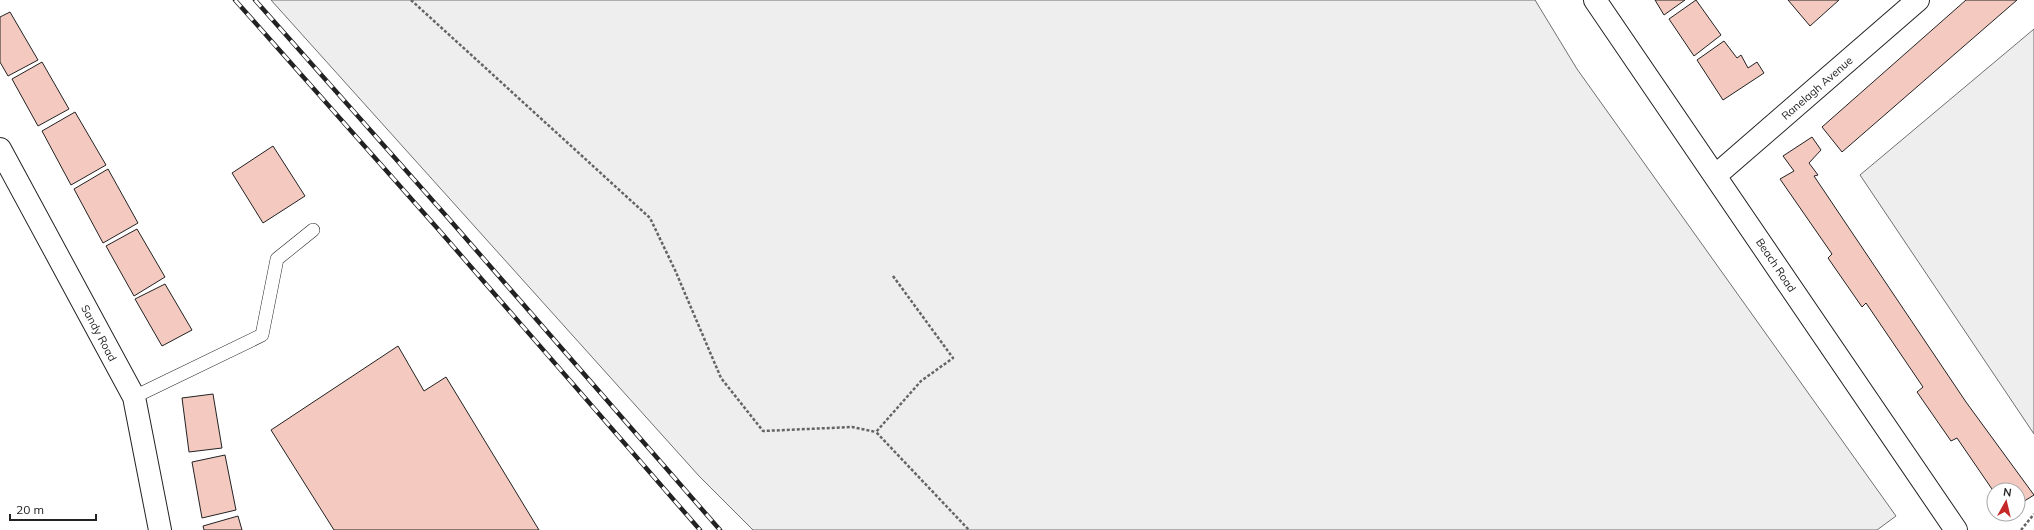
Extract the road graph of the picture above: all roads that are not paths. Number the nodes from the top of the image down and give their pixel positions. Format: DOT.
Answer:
graph roads {
  1 [pos="1595,0"];
  2 [pos="1918,0"];
  3 [pos="2,156"];
  4 [pos="1715,176"];
  5 [pos="313,230"];
  6 [pos="134,397"];
  7 [pos="160,530"];
  8 [pos="1956,530"];
  1 -- 4 [label="street, Beach Road"];
  2 -- 4 [label="street, Ranelagh Avenue"];
  3 -- 6 [label="street, Sandy Road"];
  4 -- 8 [label="street, Beach Road"];
  5 -- 6 [label="lane"];
  6 -- 7 [label="street, Sandy Road"];
}
